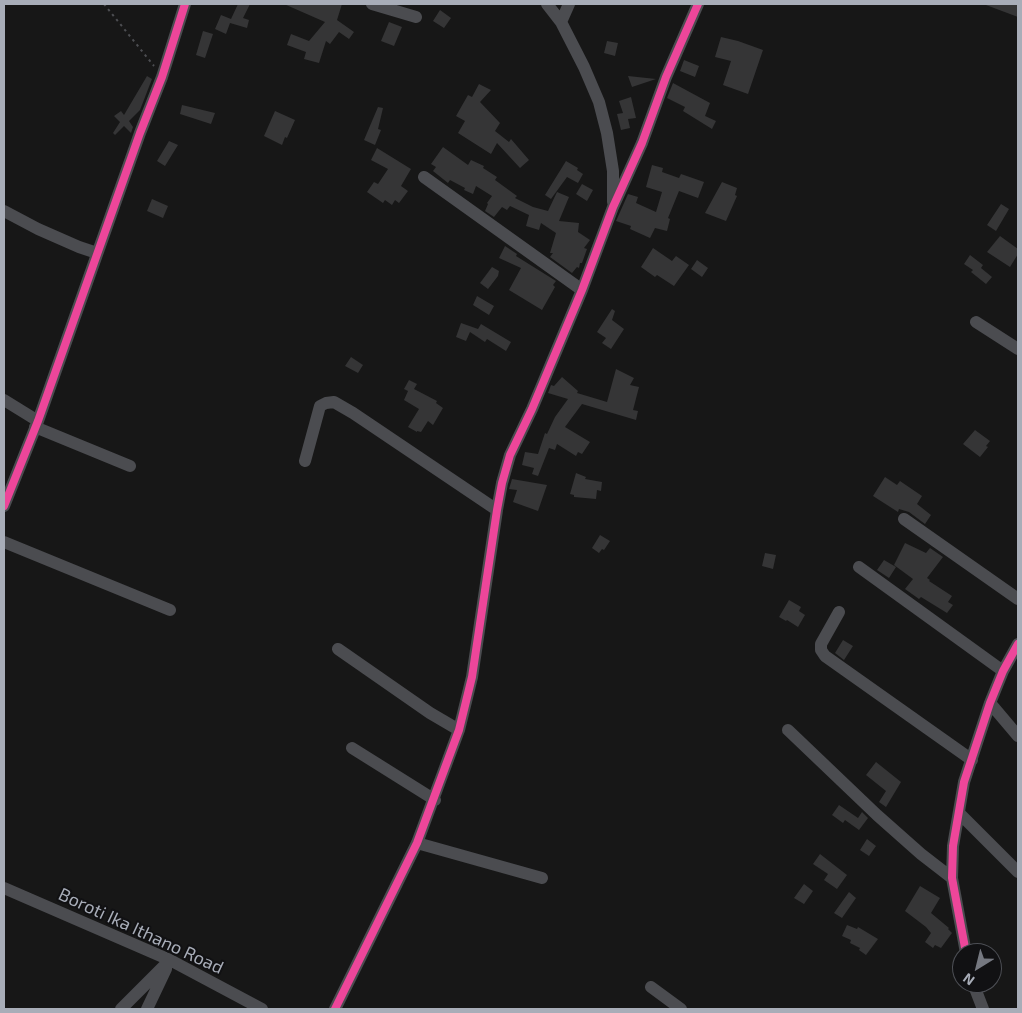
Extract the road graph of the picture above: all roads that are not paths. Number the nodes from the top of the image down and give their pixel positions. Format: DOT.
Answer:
graph roads {
  1 [pos="186,4"];
  2 [pos="372,4"];
  3 [pos="547,4"];
  4 [pos="569,4"];
  5 [pos="698,4"];
  6 [pos="416,17"];
  7 [pos="561,22"];
  8 [pos="424,177"];
  9 [pos="613,207"];
  10 [pos="4,211"];
  11 [pos="97,253"];
  12 [pos="582,290"];
  13 [pos="976,322"];
  14 [pos="1018,349"];
  15 [pos="4,400"];
  16 [pos="36,424"];
  17 [pos="305,461"];
  18 [pos="130,466"];
  19 [pos="4,506"];
  20 [pos="497,510"];
  21 [pos="904,519"];
  22 [pos="4,542"];
  23 [pos="859,567"];
  24 [pos="1018,600"];
  25 [pos="170,610"];
  26 [pos="839,612"];
  27 [pos="1018,644"];
  28 [pos="338,649"];
  29 [pos="1003,671"];
  30 [pos="990,702"];
  31 [pos="459,730"];
  32 [pos="788,730"];
  33 [pos="1018,736"];
  34 [pos="352,748"];
  35 [pos="972,760"];
  36 [pos="435,800"];
  37 [pos="959,813"];
  38 [pos="417,843"];
  39 [pos="1018,872"];
  40 [pos="542,878"];
  41 [pos="952,878"];
  42 [pos="4,888"];
  43 [pos="964,943"];
  44 [pos="170,960"];
  45 [pos="651,987"];
  46 [pos="977,993"];
  47 [pos="121,1009"];
  48 [pos="147,1009"];
  49 [pos="262,1009"];
  50 [pos="335,1009"];
  51 [pos="681,1009"];
  52 [pos="983,1009"];
  1 -- 11 [label="street"];
  2 -- 6 [label="street"];
  3 -- 7 [label="street"];
  4 -- 7 [label="street"];
  5 -- 9 [label="street"];
  7 -- 9 [label="street"];
  8 -- 12 [label="street"];
  9 -- 12 [label="street"];
  10 -- 11 [label="street"];
  11 -- 16 [label="street"];
  12 -- 20 [label="street"];
  13 -- 14 [label="street"];
  15 -- 16 [label="street"];
  16 -- 18 [label="street"];
  16 -- 19 [label="street"];
  17 -- 20 [label="street"];
  20 -- 31 [label="street"];
  21 -- 24 [label="street"];
  22 -- 25 [label="street"];
  23 -- 29 [label="street"];
  26 -- 35 [label="street"];
  27 -- 29 [label="street"];
  28 -- 31 [label="street"];
  29 -- 30 [label="street"];
  30 -- 33 [label="street"];
  30 -- 35 [label="street"];
  31 -- 36 [label="street"];
  32 -- 41 [label="street"];
  34 -- 36 [label="street"];
  35 -- 37 [label="street"];
  36 -- 38 [label="street"];
  37 -- 39 [label="street"];
  37 -- 41 [label="street"];
  38 -- 40 [label="street"];
  38 -- 50 [label="street"];
  41 -- 43 [label="street"];
  42 -- 44 [label="street, Boroti Ika Ithano Road"];
  44 -- 47 [label="street"];
  44 -- 48 [label="street"];
  44 -- 49 [label="street, Boroti Ika Ithano Road"];
  45 -- 51 [label="street"];
  46 -- 52 [label="street"];
}
